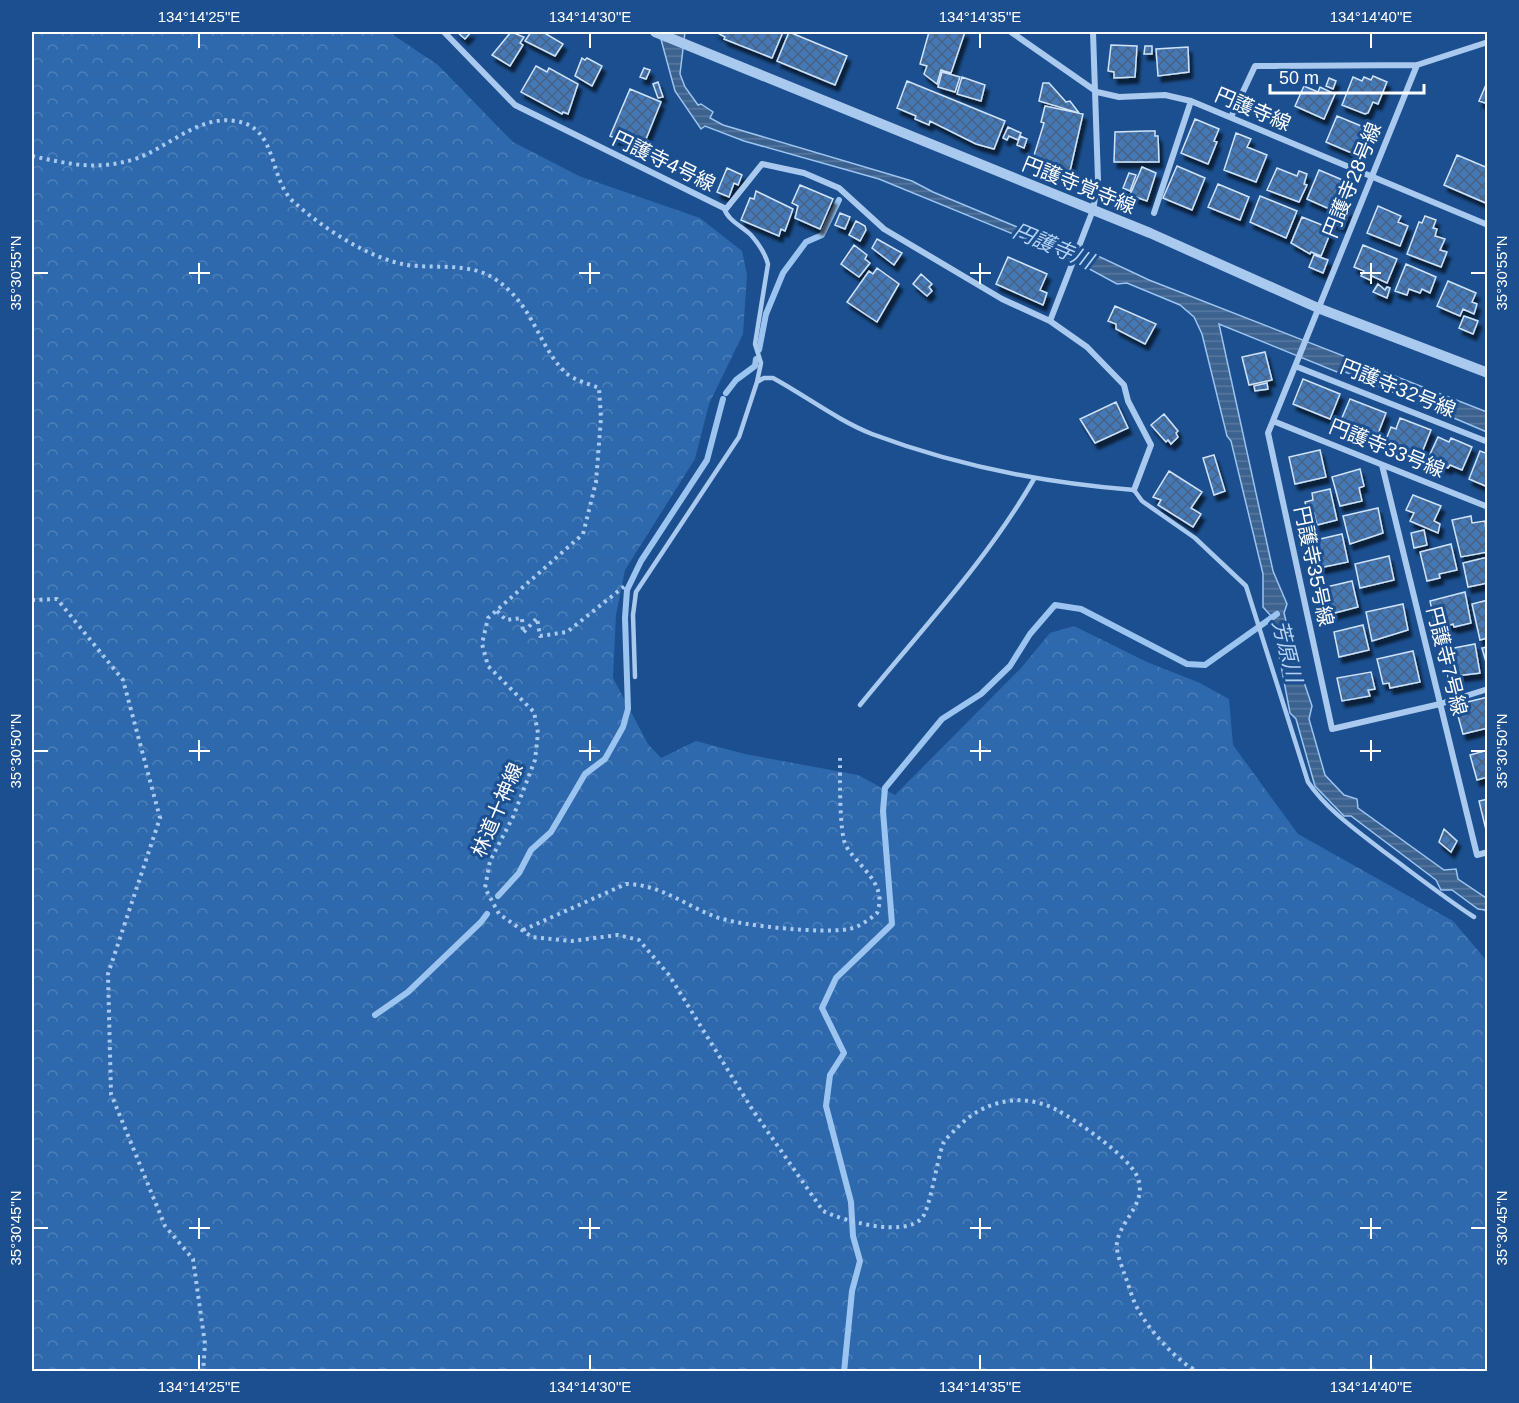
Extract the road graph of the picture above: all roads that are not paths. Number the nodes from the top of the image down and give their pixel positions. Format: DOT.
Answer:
graph roads {
  1 [pos="444,32"];
  2 [pos="655,32"];
  3 [pos="1011,32"];
  4 [pos="1094,32"];
  5 [pos="1488,42"];
  6 [pos="1417,65"];
  7 [pos="1097,92"];
  8 [pos="1191,101"];
  9 [pos="1232,117"];
  10 [pos="1371,178"];
  11 [pos="724,208"];
  12 [pos="1093,210"];
  13 [pos="1154,213"];
  14 [pos="1488,225"];
  15 [pos="1318,308"];
  16 [pos="1050,321"];
  17 [pos="1295,366"];
  18 [pos="1488,373"];
  19 [pos="757,382"];
  20 [pos="1273,420"];
  21 [pos="1488,442"];
  22 [pos="1382,465"];
  23 [pos="1034,479"];
  24 [pos="1134,490"];
  25 [pos="1488,507"];
  26 [pos="635,677"];
  27 [pos="1488,689"];
  28 [pos="1440,704"];
  29 [pos="860,705"];
  30 [pos="1488,852"];
  31 [pos="1473,917"];
  1 -- 11 [label="street, 円護寺4号線"];
  2 -- 12 [label="street, 円護寺覚寺線"];
  3 -- 7 [label="street, 円護寺線"];
  4 -- 7 [label="street"];
  5 -- 6 [label="street"];
  6 -- 9 [label="street"];
  6 -- 10 [label="street, 円護寺28号線"];
  7 -- 8 [label="street, 円護寺線"];
  7 -- 12 [label="street"];
  8 -- 9 [label="street, 円護寺線"];
  8 -- 13 [label="street"];
  9 -- 10 [label="street, 円護寺線"];
  10 -- 14 [label="street, 円護寺線"];
  10 -- 15 [label="street, 円護寺28号線"];
  11 -- 16 [label="street, 円護寺4号線"];
  11 -- 19 [label="lane"];
  12 -- 15 [label="street, 円護寺覚寺線"];
  12 -- 16 [label="street"];
  15 -- 17 [label="street, 円護寺35号線"];
  15 -- 18 [label="street, 円護寺覚寺線"];
  16 -- 24 [label="street"];
  17 -- 20 [label="street, 円護寺35号線"];
  17 -- 21 [label="street, 円護寺32号線"];
  19 -- 23 [label="lane"];
  19 -- 26 [label="lane"];
  20 -- 22 [label="street, 円護寺33号線"];
  20 -- 28 [label="street, 円護寺35号線"];
  22 -- 25 [label="street, 円護寺33号線"];
  22 -- 28 [label="street, 円護寺7号線"];
  23 -- 24 [label="lane"];
  23 -- 29 [label="lane"];
  24 -- 31 [label="lane"];
  27 -- 28 [label="street"];
  28 -- 30 [label="street, 円護寺7号線"];
}
